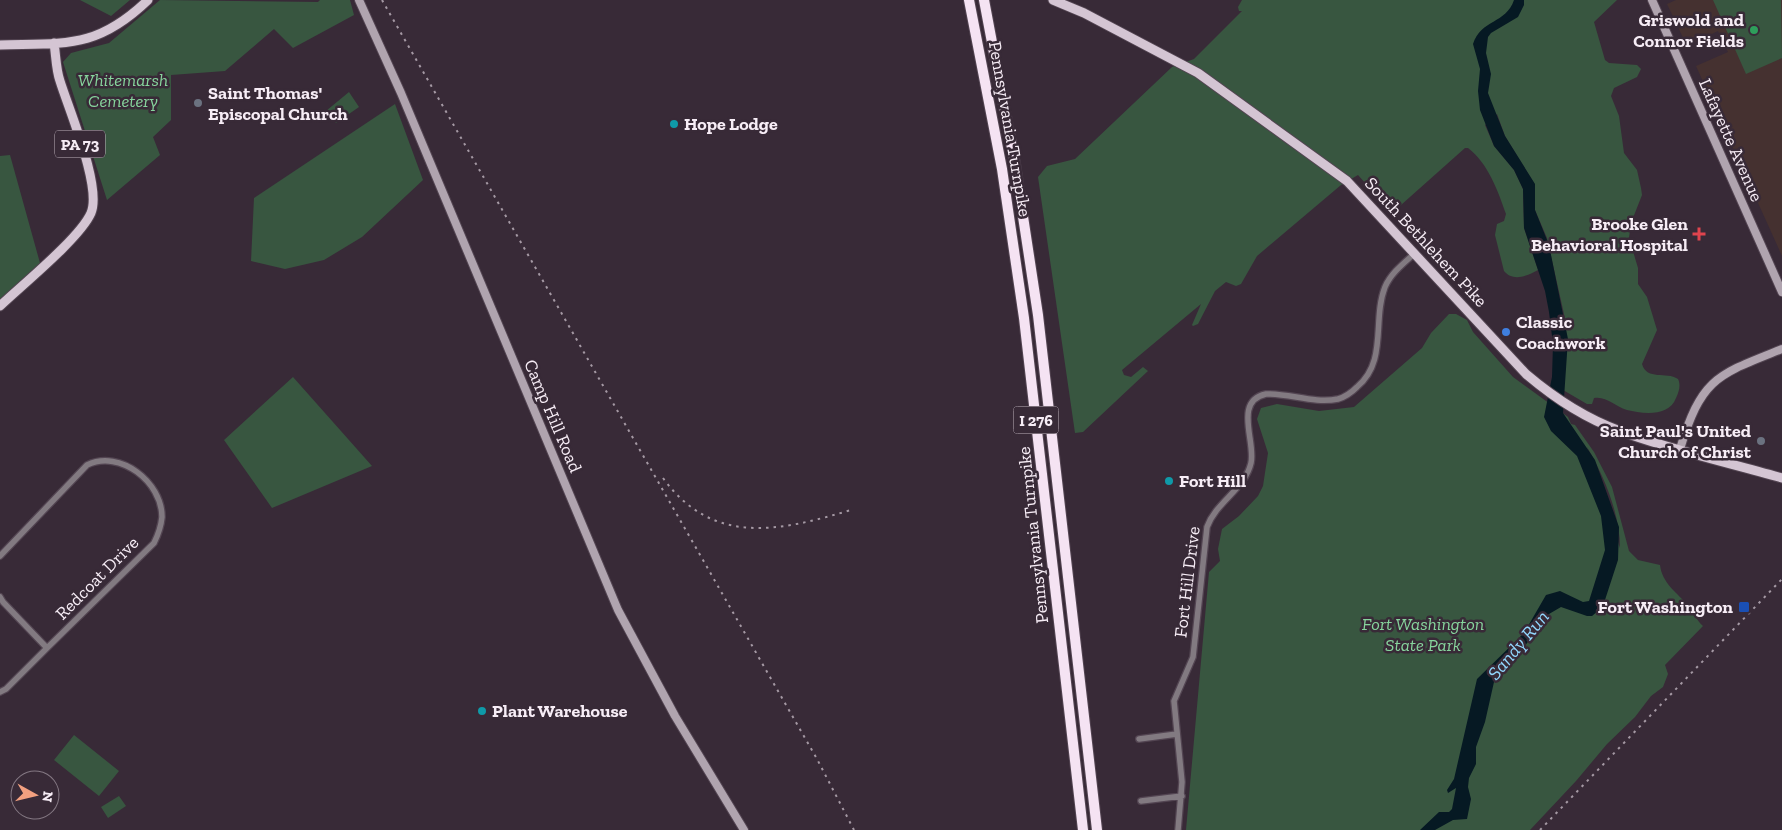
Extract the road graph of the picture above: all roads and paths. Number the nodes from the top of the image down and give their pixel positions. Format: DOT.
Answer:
graph roads {
  1 [pos="148,0"];
  2 [pos="359,0"];
  3 [pos="969,0"];
  4 [pos="984,0"];
  5 [pos="1053,0"];
  6 [pos="1652,0"];
  7 [pos="54,44"];
  8 [pos="0,45"];
  9 [pos="1415,253"];
  10 [pos="1782,292"];
  11 [pos="0,306"];
  12 [pos="1782,349"];
  13 [pos="1680,449"];
  14 [pos="1782,478"];
  15 [pos="0,556"];
  16 [pos="0,597"];
  17 [pos="47,648"];
  18 [pos="0,692"];
  19 [pos="1177,734"];
  20 [pos="1139,739"];
  21 [pos="1182,796"];
  22 [pos="1141,801"];
  23 [pos="744,830"];
  24 [pos="1083,830"];
  25 [pos="1097,830"];
  26 [pos="1178,830"];
  1 -- 7 [label="main road"];
  2 -- 23 [label="street, Camp Hill Road"];
  3 -- 24 [label="highway, Pennsylvania Turnpike / I 276"];
  4 -- 25 [label="highway, Pennsylvania Turnpike / I 276"];
  5 -- 9 [label="main road, South Bethlehem Pike"];
  6 -- 10 [label="street, Lafayette Avenue"];
  7 -- 8 [label="main road"];
  7 -- 11 [label="main road, PA 73"];
  9 -- 13 [label="main road, South Bethlehem Pike"];
  9 -- 19 [label="street, Fort Hill Drive"];
  12 -- 13 [label="street"];
  13 -- 14 [label="main road, South Bethlehem Pike"];
  15 -- 17 [label="street, Redcoat Drive"];
  16 -- 17 [label="street"];
  17 -- 18 [label="street, Redcoat Drive"];
  19 -- 20 [label="street"];
  19 -- 21 [label="street, Fort Hill Drive"];
  21 -- 22 [label="street"];
  21 -- 26 [label="street, Fort Hill Drive"];
}
